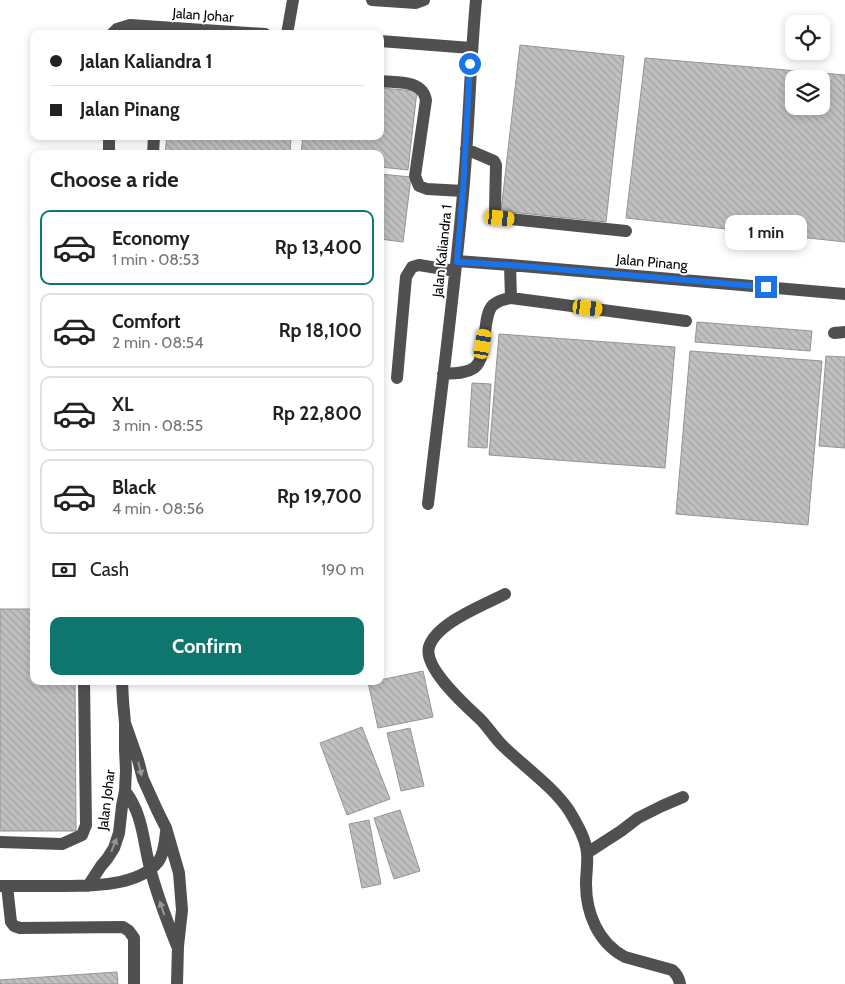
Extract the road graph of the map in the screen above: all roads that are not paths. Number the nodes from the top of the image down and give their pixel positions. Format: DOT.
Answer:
graph roads {
  1 [pos="293,0"];
  2 [pos="372,0"];
  3 [pos="424,0"];
  4 [pos="476,0"];
  5 [pos="115,30"];
  6 [pos="205,30"];
  7 [pos="288,30"];
  8 [pos="384,41"];
  9 [pos="471,48"];
  10 [pos="384,81"];
  11 [pos="466,149"];
  12 [pos="463,191"];
  13 [pos="626,231"];
  14 [pos="510,265"];
  15 [pos="456,266"];
  16 [pos="845,294"];
  17 [pos="510,298"];
  18 [pos="686,321"];
  19 [pos="443,374"];
  20 [pos="397,378"];
  21 [pos="428,504"];
  22 [pos="505,594"];
  23 [pos="84,685"];
  24 [pos="122,685"];
  25 [pos="125,723"];
  26 [pos="125,791"];
  27 [pos="683,797"];
  28 [pos="166,828"];
  29 [pos="0,842"];
  30 [pos="587,853"];
  31 [pos="150,869"];
  32 [pos="4,886"];
  33 [pos="88,886"];
  34 [pos="178,946"];
  35 [pos="134,984"];
  36 [pos="177,984"];
  37 [pos="680,984"];
  1 -- 7 [label="street"];
  2 -- 3 [label="street"];
  4 -- 9 [label="street, Jalan Kaliandra 1"];
  5 -- 6 [label="street, Jalan Johar"];
  8 -- 9 [label="street"];
  9 -- 11 [label="street, Jalan Kaliandra 1"];
  10 -- 12 [label="street"];
  11 -- 12 [label="street, Jalan Kaliandra 1"];
  11 -- 13 [label="street"];
  12 -- 15 [label="street, Jalan Kaliandra 1"];
  14 -- 15 [label="street, Jalan Pinang"];
  14 -- 16 [label="street, Jalan Pinang"];
  14 -- 17 [label="street"];
  15 -- 19 [label="street, Jalan Kaliandra 1"];
  15 -- 20 [label="street, Jalan Pinang"];
  17 -- 18 [label="street"];
  17 -- 19 [label="street"];
  19 -- 21 [label="street, Jalan Kaliandra 1"];
  22 -- 30 [label="street"];
  23 -- 29 [label="street"];
  24 -- 25 [label="street, Jalan Johar"];
  25 -- 26 [label="street, Jalan Johar"];
  25 -- 28 [label="street, one-way"];
  26 -- 31 [label="street"];
  33 -- 26 [label="street, Jalan Johar, one-way"];
  27 -- 30 [label="street"];
  28 -- 31 [label="street"];
  28 -- 34 [label="street"];
  30 -- 37 [label="street"];
  31 -- 33 [label="street"];
  34 -- 31 [label="street, one-way"];
  32 -- 33 [label="street"];
  32 -- 35 [label="street"];
  34 -- 36 [label="street"];
}
